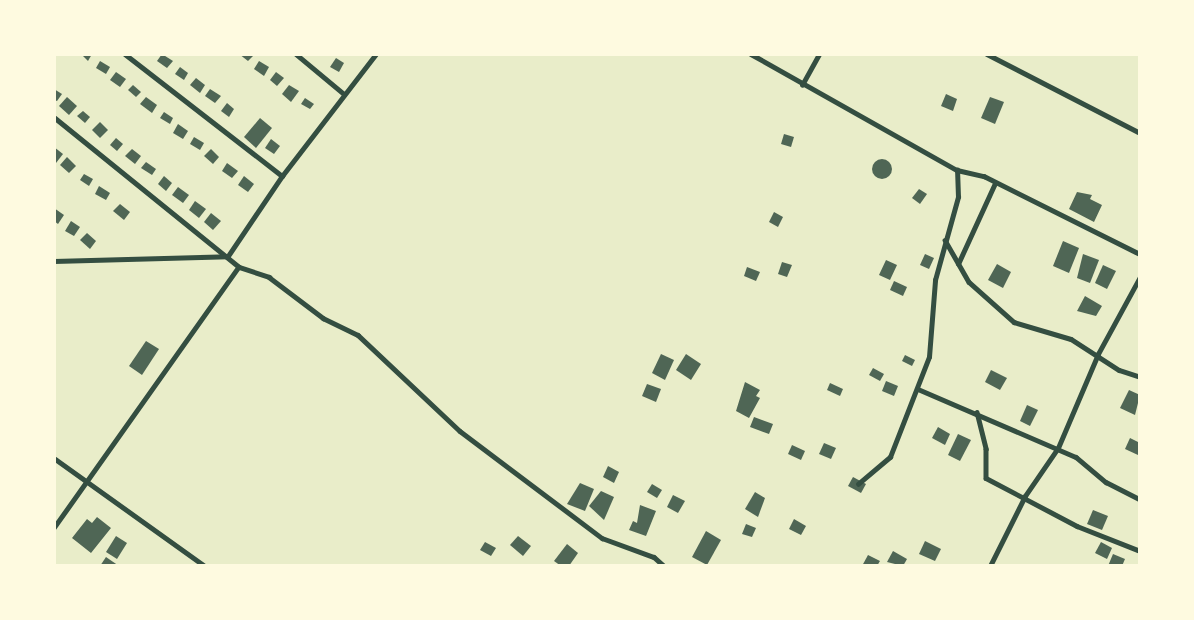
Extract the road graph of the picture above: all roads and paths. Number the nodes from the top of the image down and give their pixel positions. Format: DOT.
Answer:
graph roads {
  1 [pos="125,54"];
  2 [pos="296,54"];
  3 [pos="376,54"];
  4 [pos="751,54"];
  5 [pos="818,54"];
  6 [pos="987,54"];
  7 [pos="802,85"];
  8 [pos="345,94"];
  9 [pos="54,117"];
  10 [pos="1140,133"];
  11 [pos="957,170"];
  12 [pos="282,176"];
  13 [pos="995,183"];
  14 [pos="945,239"];
  15 [pos="1140,254"];
  16 [pos="228,256"];
  17 [pos="54,261"];
  18 [pos="958,264"];
  19 [pos="239,267"];
  20 [pos="1140,276"];
  21 [pos="1098,354"];
  22 [pos="1140,377"];
  23 [pos="918,389"];
  24 [pos="976,411"];
  25 [pos="1058,448"];
  26 [pos="54,458"];
  27 [pos="90,480"];
  28 [pos="858,484"];
  29 [pos="1025,496"];
  30 [pos="1140,499"];
  31 [pos="54,528"];
  32 [pos="1140,551"];
  33 [pos="205,566"];
  34 [pos="664,566"];
  35 [pos="990,566"];
  1 -- 12 [label="street"];
  2 -- 8 [label="street"];
  3 -- 8 [label="street"];
  4 -- 7 [label="street"];
  5 -- 7 [label="street"];
  6 -- 10 [label="street"];
  7 -- 11 [label="street"];
  8 -- 12 [label="street"];
  9 -- 16 [label="street"];
  11 -- 13 [label="street"];
  11 -- 14 [label="street"];
  12 -- 16 [label="street"];
  13 -- 15 [label="street"];
  13 -- 18 [label="street"];
  14 -- 18 [label="street"];
  14 -- 23 [label="street"];
  16 -- 17 [label="street"];
  16 -- 19 [label="street"];
  18 -- 21 [label="street"];
  19 -- 27 [label="street"];
  19 -- 34 [label="street"];
  20 -- 21 [label="street"];
  21 -- 22 [label="street"];
  21 -- 25 [label="street"];
  23 -- 24 [label="street"];
  23 -- 28 [label="street"];
  24 -- 25 [label="street"];
  24 -- 29 [label="street"];
  25 -- 29 [label="street"];
  25 -- 30 [label="street"];
  26 -- 27 [label="street"];
  27 -- 31 [label="street"];
  27 -- 33 [label="street"];
  29 -- 32 [label="street"];
  29 -- 35 [label="street"];
}
